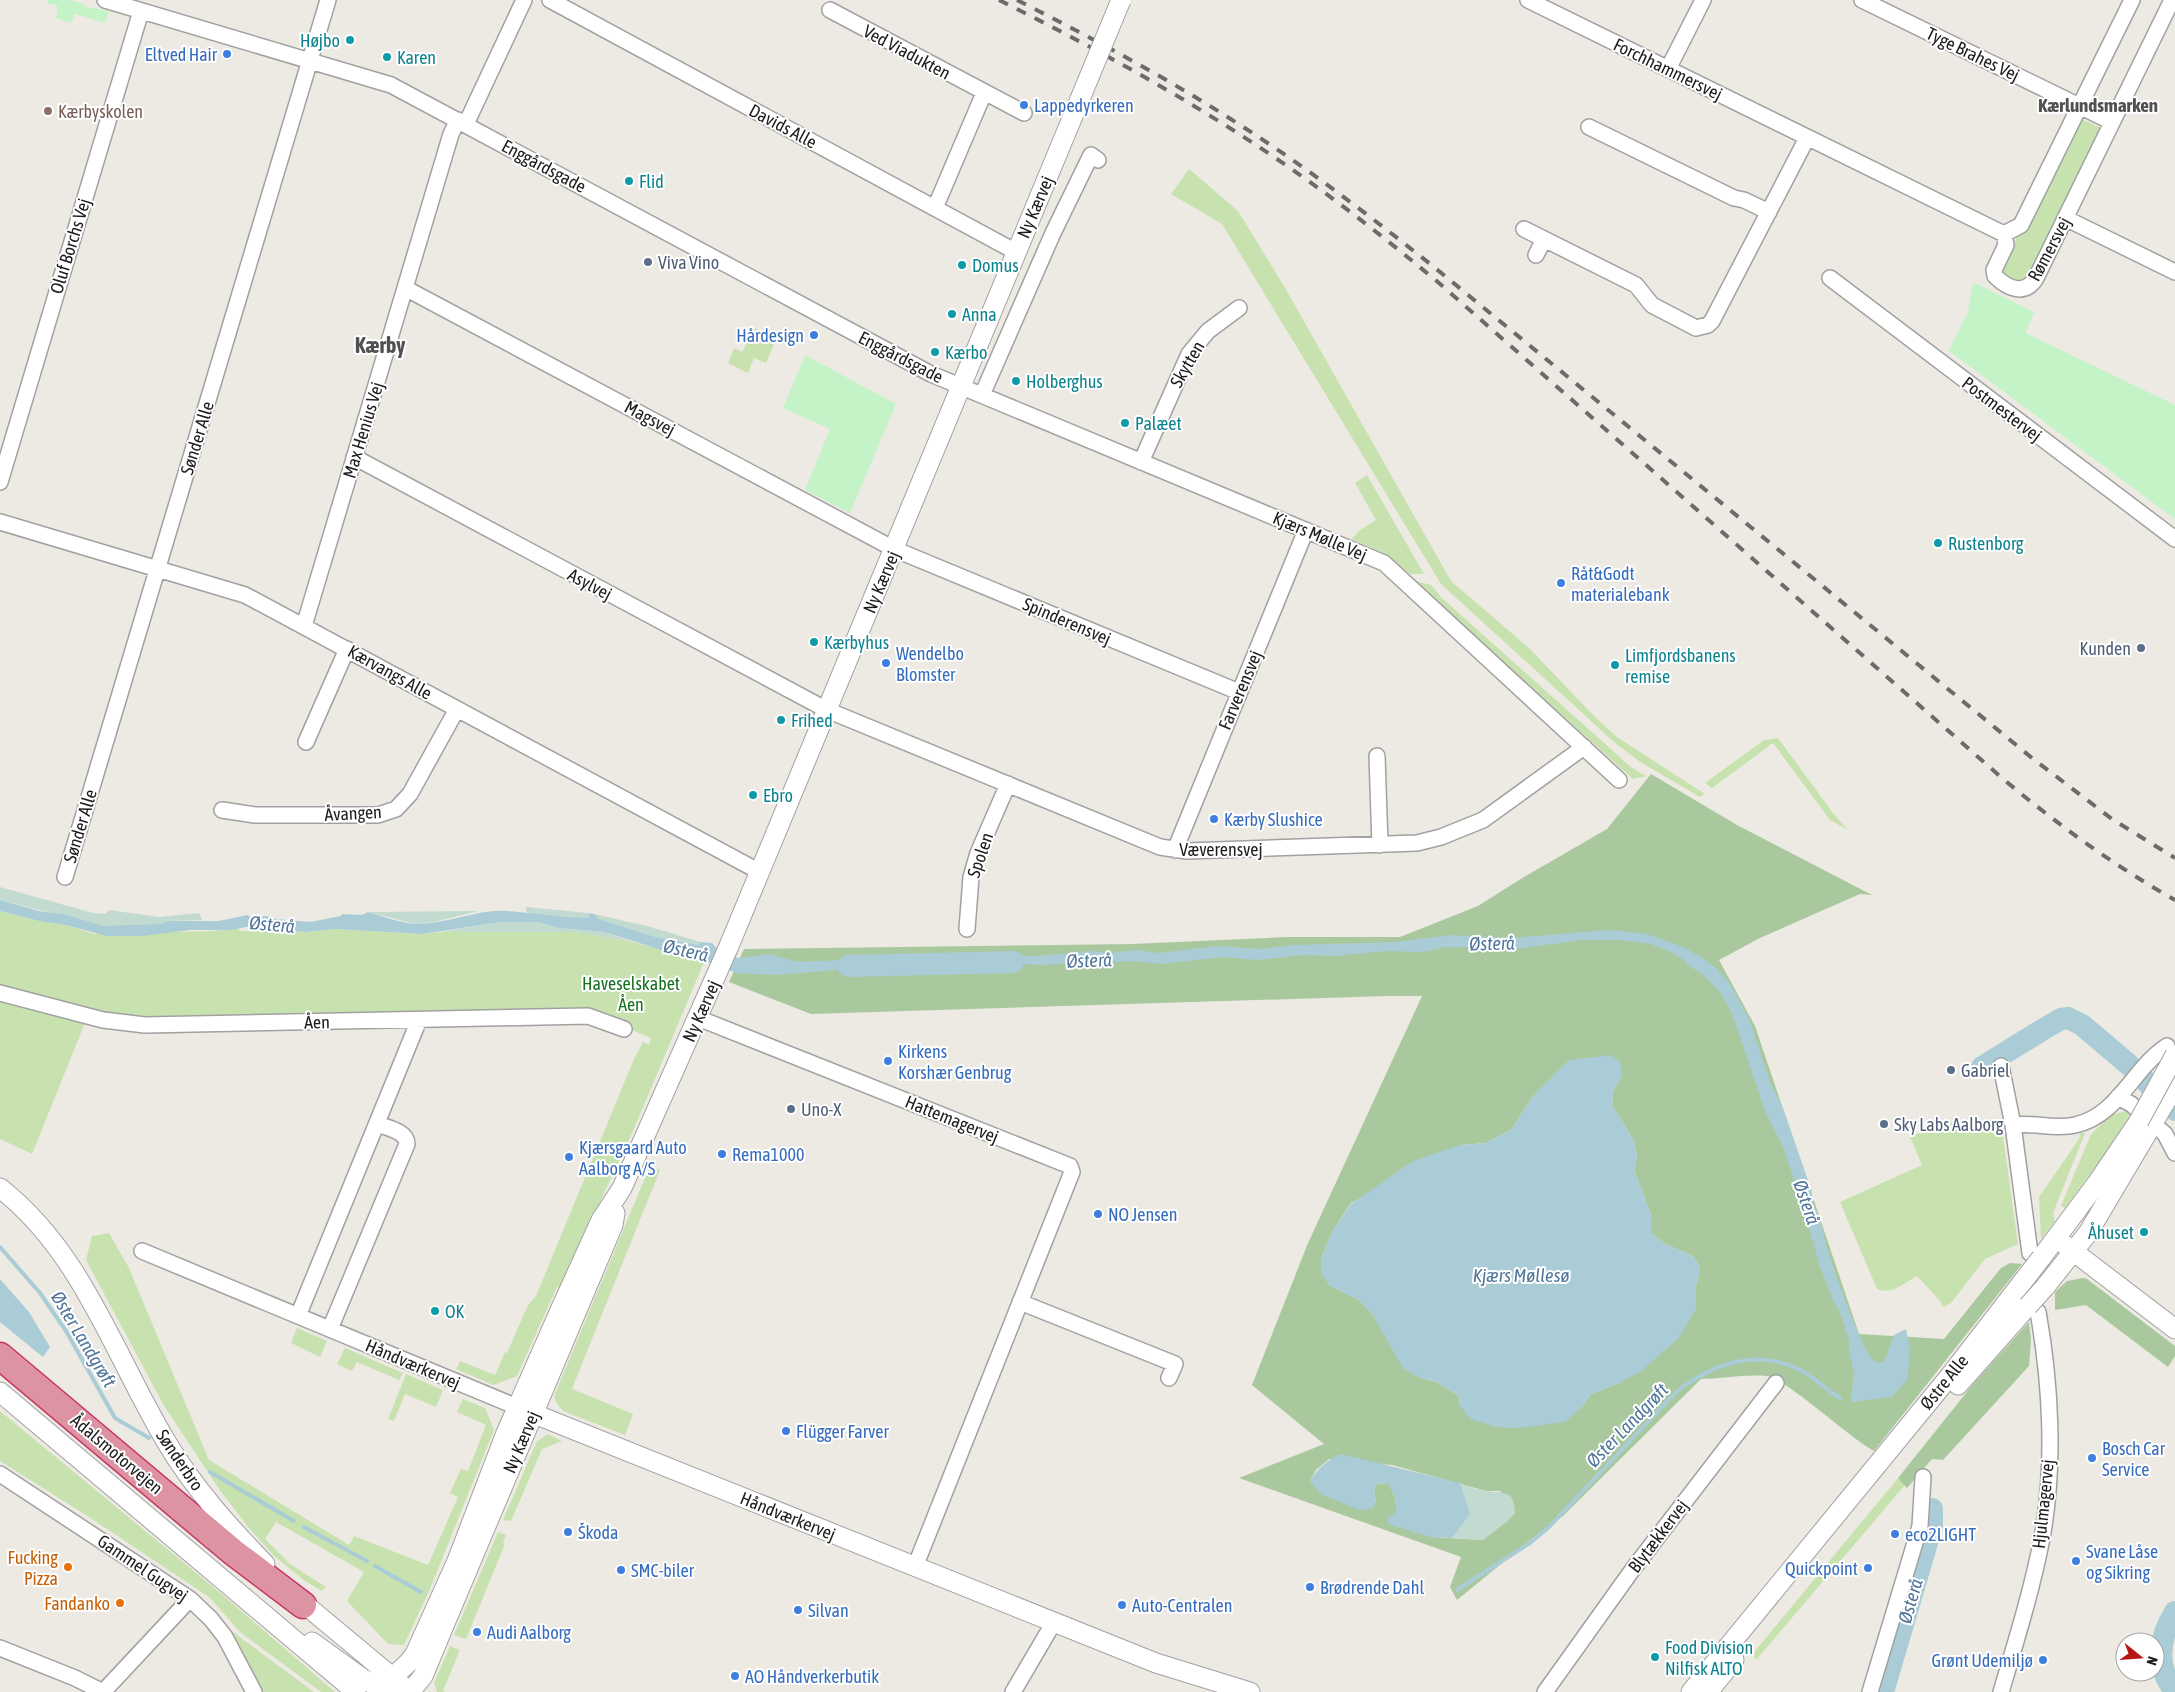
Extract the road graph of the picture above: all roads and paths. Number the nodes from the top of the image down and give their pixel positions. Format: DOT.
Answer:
graph roads {
  1 [pos="104,0"];
  2 [pos="328,0"];
  3 [pos="524,0"];
  4 [pos="550,0"];
  5 [pos="1121,0"];
  6 [pos="1528,0"];
  7 [pos="1703,0"];
  8 [pos="1862,0"];
  9 [pos="2132,0"];
  10 [pos="2172,0"];
  11 [pos="830,10"];
  12 [pos="141,11"];
  13 [pos="310,61"];
  14 [pos="1668,69"];
  15 [pos="984,93"];
  16 [pos="2080,106"];
  17 [pos="1024,113"];
  18 [pos="462,122"];
  19 [pos="2112,122"];
  20 [pos="1589,127"];
  21 [pos="1807,138"];
  22 [pos="1098,160"];
  23 [pos="935,208"];
  24 [pos="1769,212"];
  25 [pos="2065,218"];
  26 [pos="1524,229"];
  27 [pos="2004,234"];
  28 [pos="1544,239"];
  29 [pos="1016,252"];
  30 [pos="1536,255"];
  31 [pos="2175,272"];
  32 [pos="1830,278"];
  33 [pos="405,288"];
  34 [pos="1239,308"];
  35 [pos="960,386"];
  36 [pos="982,395"];
  37 [pos="354,457"];
  38 [pos="1142,462"];
  39 [pos="0,482"];
  40 [pos="0,522"];
  41 [pos="1306,530"];
  42 [pos="2175,539"];
  43 [pos="894,549"];
  44 [pos="158,569"];
  45 [pos="304,626"];
  46 [pos="347,649"];
  47 [pos="1239,692"];
  48 [pos="457,708"];
  49 [pos="827,710"];
  50 [pos="306,742"];
  51 [pos="1584,748"];
  52 [pos="1377,756"];
  53 [pos="1620,780"];
  54 [pos="1008,784"];
  55 [pos="222,810"];
  56 [pos="1380,845"];
  57 [pos="1175,850"];
  58 [pos="760,872"];
  59 [pos="64,877"];
  60 [pos="967,929"];
  61 [pos="5,994"];
  62 [pos="698,1018"];
  63 [pos="419,1020"];
  64 [pos="624,1029"];
  65 [pos="2171,1051"];
  66 [pos="2002,1066"];
  67 [pos="2175,1086"];
  68 [pos="2118,1097"];
  69 [pos="378,1124"];
  70 [pos="2013,1125"];
  71 [pos="2144,1126"];
  72 [pos="2175,1153"];
  73 [pos="0,1188"];
  74 [pos="2056,1238"];
  75 [pos="142,1251"];
  76 [pos="2074,1252"];
  77 [pos="2036,1256"];
  78 [pos="1020,1302"];
  79 [pos="2033,1309"];
  80 [pos="298,1316"];
  81 [pos="330,1329"];
  82 [pos="2175,1329"];
  83 [pos="0,1356"];
  84 [pos="1169,1378"];
  85 [pos="1776,1383"];
  86 [pos="0,1393"];
  87 [pos="525,1410"];
  88 [pos="0,1474"];
  89 [pos="1923,1477"];
  90 [pos="915,1567"];
  91 [pos="223,1580"];
  92 [pos="190,1599"];
  93 [pos="303,1605"];
  94 [pos="1054,1622"];
  95 [pos="0,1648"];
  96 [pos="384,1688"];
  97 [pos="103,1692"];
  98 [pos="254,1692"];
  99 [pos="356,1692"];
  100 [pos="410,1692"];
  101 [pos="1013,1692"];
  102 [pos="1250,1692"];
  103 [pos="1546,1692"];
  104 [pos="1691,1692"];
  105 [pos="1708,1692"];
  106 [pos="1870,1692"];
  107 [pos="2000,1692"];
  1 -- 12 [label="street, Enggårdsgade"];
  2 -- 13 [label="street, Sønder Alle"];
  3 -- 18 [label="street"];
  4 -- 23 [label="street, Davids Alle"];
  5 -- 29 [label="street, Ny Kærvej, bridge"];
  6 -- 14 [label="street, Forchhammersvej"];
  7 -- 14 [label="street"];
  8 -- 16 [label="street, Tyge Brahes Vej"];
  9 -- 16 [label="street, Rømersvej"];
  10 -- 19 [label="street, Rømersvej"];
  11 -- 15 [label="street, Ved Viadukten"];
  12 -- 13 [label="street, Enggårdsgade"];
  12 -- 39 [label="street, Oluf Borchs Vej"];
  13 -- 18 [label="street, Enggårdsgade"];
  13 -- 44 [label="street, Sønder Alle"];
  14 -- 21 [label="street, Forchhammersvej"];
  15 -- 17 [label="street, Ved Viadukten"];
  15 -- 23 [label="street"];
  16 -- 19 [label="street, Tyge Brahes Vej"];
  16 -- 27 [label="street, Rømersvej"];
  18 -- 33 [label="street, Max Henius Vej"];
  18 -- 35 [label="street, Enggårdsgade"];
  19 -- 25 [label="street, Rømersvej"];
  20 -- 24 [label="street"];
  21 -- 24 [label="street"];
  21 -- 27 [label="street, Forchhammersvej"];
  22 -- 36 [label="street, Ny Kærvej"];
  23 -- 29 [label="street, Davids Alle"];
  24 -- 28 [label="street"];
  25 -- 27 [label="street, Rømersvej"];
  25 -- 31 [label="street"];
  26 -- 28 [label="street"];
  28 -- 30 [label="street"];
  29 -- 35 [label="street, Ny Kærvej"];
  32 -- 42 [label="street, Postmestervej"];
  33 -- 37 [label="street, Max Henius Vej"];
  33 -- 43 [label="street, Magsvej"];
  34 -- 38 [label="street, Skytten"];
  35 -- 36 [label="street, Kjærs Mølle Vej"];
  35 -- 43 [label="street, Ny Kærvej"];
  36 -- 38 [label="street, Kjærs Mølle Vej"];
  37 -- 45 [label="street, Max Henius Vej"];
  37 -- 49 [label="street, Asylvej"];
  38 -- 41 [label="street, Kjærs Mølle Vej"];
  40 -- 44 [label="street, Kærvangs Alle"];
  41 -- 47 [label="street, Farverensvej"];
  41 -- 51 [label="street, Kjærs Mølle Vej"];
  43 -- 47 [label="street, Spinderensvej"];
  43 -- 49 [label="street, Ny Kærvej"];
  44 -- 45 [label="street, Kærvangs Alle"];
  44 -- 59 [label="street, Sønder Alle"];
  45 -- 46 [label="street, Kærvangs Alle"];
  46 -- 48 [label="street, Kærvangs Alle"];
  46 -- 50 [label="street"];
  47 -- 57 [label="street, Farverensvej"];
  48 -- 55 [label="street, Åvangen"];
  48 -- 58 [label="street, Kærvangs Alle"];
  49 -- 54 [label="street, Væverensvej"];
  49 -- 58 [label="street, Ny Kærvej"];
  51 -- 53 [label="street, Kjærs Mølle Vej"];
  51 -- 56 [label="street, Væverensvej"];
  52 -- 56 [label="street"];
  54 -- 57 [label="street, Væverensvej"];
  54 -- 60 [label="street, Spolen"];
  56 -- 57 [label="street, Væverensvej"];
  58 -- 62 [label="street, Ny Kærvej"];
  61 -- 63 [label="street, Åen"];
  62 -- 78 [label="street, Hattemagervej"];
  62 -- 87 [label="street, Ny Kærvej"];
  63 -- 64 [label="street, Åen"];
  63 -- 69 [label="street"];
  65 -- 68 [label="street"];
  65 -- 71 [label="street, Østre Alle, bridge"];
  66 -- 70 [label="street"];
  67 -- 71 [label="street, Østre Alle"];
  68 -- 70 [label="street"];
  68 -- 72 [label="street"];
  69 -- 80 [label="street"];
  69 -- 81 [label="street"];
  70 -- 77 [label="street"];
  71 -- 74 [label="street, Østre Alle"];
  71 -- 76 [label="street, Østre Alle"];
  73 -- 93 [label="street, Sønderbro"];
  74 -- 76 [label="street"];
  74 -- 77 [label="street, Østre Alle"];
  75 -- 80 [label="street, Håndværkervej"];
  76 -- 79 [label="street, Østre Alle, bridge"];
  76 -- 82 [label="street"];
  77 -- 104 [label="street, Østre Alle, bridge"];
  78 -- 84 [label="street"];
  78 -- 90 [label="street, Hattemagervej"];
  79 -- 105 [label="street, Østre Alle"];
  79 -- 107 [label="street, Hjulmagervej"];
  80 -- 81 [label="street, Håndværkervej"];
  81 -- 87 [label="street, Håndværkervej"];
  83 -- 93 [label="highway, Ådalsmotorvejen"];
  85 -- 103 [label="street, Blytækkervej"];
  86 -- 91 [label="street"];
  87 -- 90 [label="street, Håndværkervej"];
  87 -- 96 [label="street, Ny Kærvej"];
  87 -- 100 [label="street, Ny Kærvej"];
  88 -- 92 [label="street, Gammel Gugvej"];
  89 -- 106 [label="street"];
  90 -- 94 [label="street, Håndværkervej"];
  91 -- 96 [label="street"];
  91 -- 99 [label="street"];
  92 -- 97 [label="street"];
  92 -- 98 [label="street, Gammel Gugvej"];
  93 -- 96 [label="street, Sønderbro"];
  94 -- 101 [label="street"];
  94 -- 102 [label="street, Håndværkervej"];
  95 -- 97 [label="street"];
  96 -- 100 [label="street, Sønderbro"];
}
